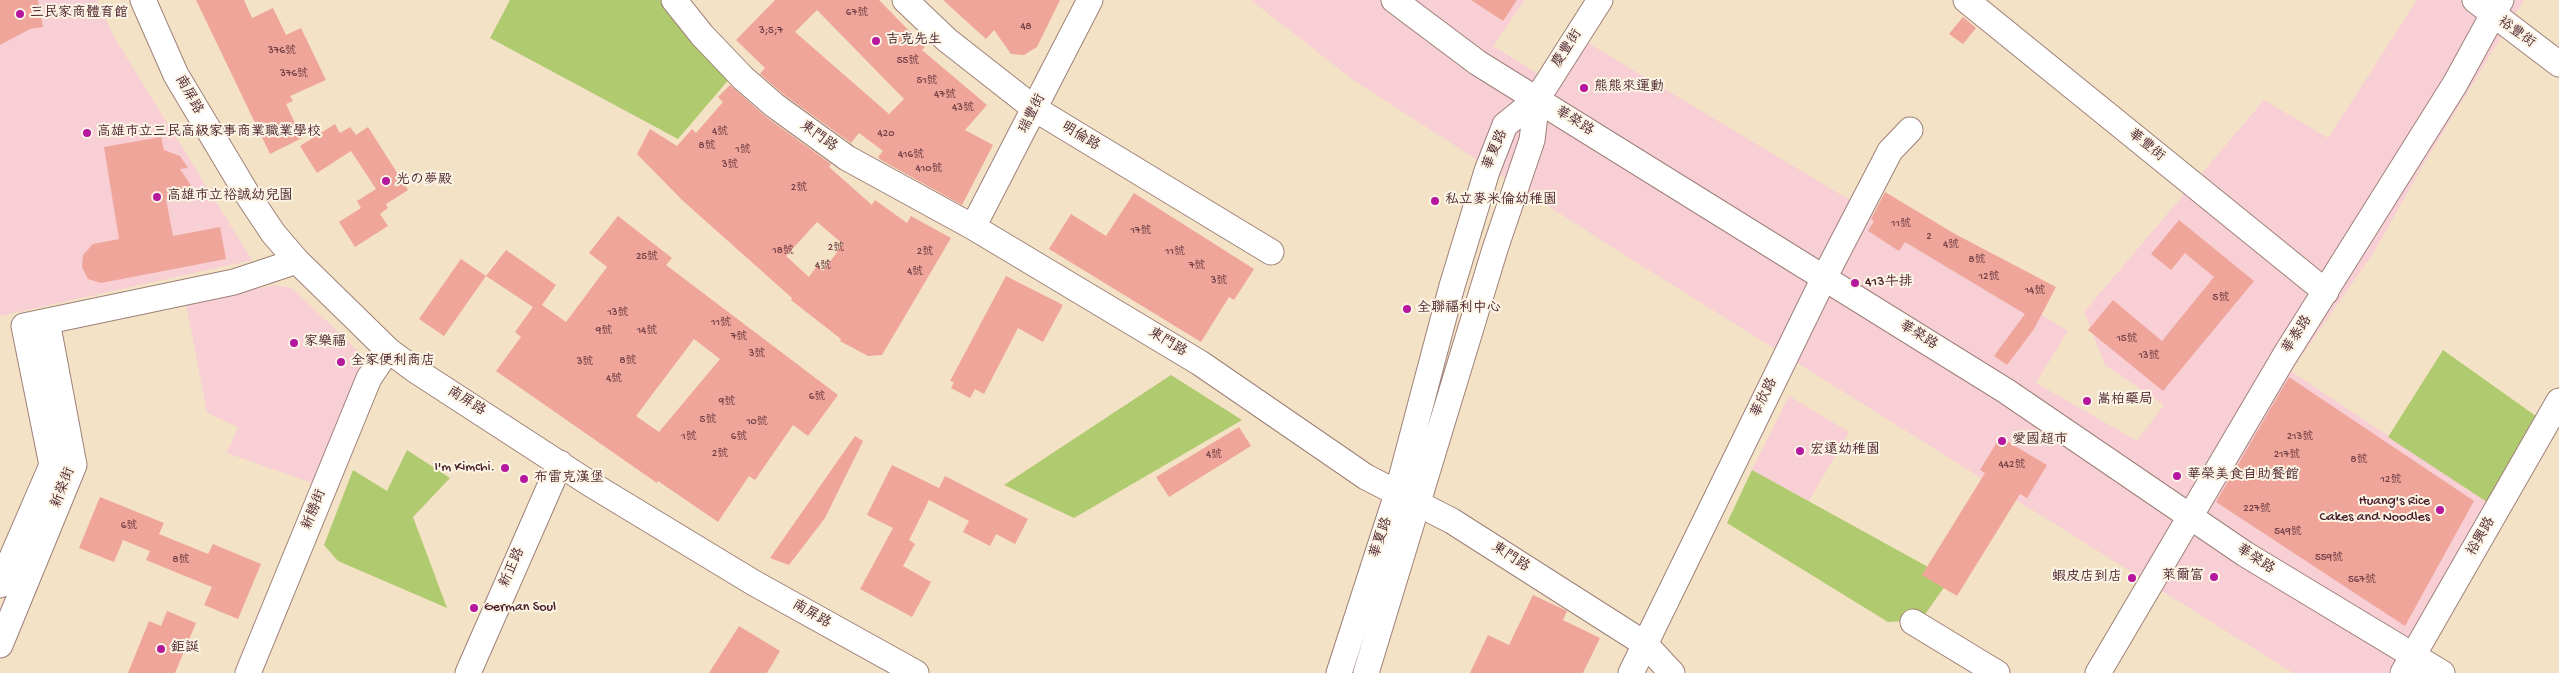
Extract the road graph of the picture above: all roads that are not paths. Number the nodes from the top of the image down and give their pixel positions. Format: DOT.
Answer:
graph roads {
  1 [pos="143,0"];
  2 [pos="674,0"];
  3 [pos="905,0"];
  4 [pos="1090,0"];
  5 [pos="1394,0"];
  6 [pos="1600,0"];
  7 [pos="1966,0"];
  8 [pos="2490,5"];
  9 [pos="2559,64"];
  10 [pos="1537,99"];
  11 [pos="1035,109"];
  12 [pos="1910,130"];
  13 [pos="973,227"];
  14 [pos="1271,252"];
  15 [pos="297,261"];
  16 [pos="1824,278"];
  17 [pos="2326,292"];
  18 [pos="35,324"];
  19 [pos="388,350"];
  20 [pos="2559,401"];
  21 [pos="560,463"];
  22 [pos="1407,499"];
  23 [pos="2189,516"];
  24 [pos="0,585"];
  25 [pos="1913,622"];
  26 [pos="1645,644"];
  27 [pos="0,646"];
  28 [pos="2409,664"];
  29 [pos="248,673"];
  30 [pos="468,673"];
  31 [pos="916,673"];
  32 [pos="1339,673"];
  33 [pos="1366,673"];
  34 [pos="1631,673"];
  35 [pos="1672,673"];
  36 [pos="1997,673"];
  37 [pos="2098,673"];
  38 [pos="2442,673"];
  1 -- 15 [label="street, 南屏路"];
  2 -- 13 [label="street, 東門路"];
  3 -- 11 [label="street, 明倫路"];
  4 -- 11 [label="street, 瑞豐街"];
  5 -- 10 [label="street, 華榮路"];
  6 -- 10 [label="street, 慶豐街"];
  7 -- 17 [label="street, 華豐街"];
  8 -- 9 [label="street, 裕豐街"];
  8 -- 17 [label="street, 華泰路"];
  10 -- 16 [label="street, 華榮路"];
  10 -- 22 [label="street, 華夏路"];
  11 -- 13 [label="street, 瑞豐街"];
  11 -- 14 [label="street, 明倫路"];
  12 -- 16 [label="street, 華欣路"];
  13 -- 22 [label="street, 東門路"];
  15 -- 18 [label="street"];
  15 -- 19 [label="street, 南屏路"];
  16 -- 23 [label="street, 華榮路"];
  16 -- 26 [label="street, 華欣路"];
  17 -- 23 [label="street, 華泰路"];
  18 -- 24 [label="street, 新榮街"];
  18 -- 27 [label="street, 新榮街"];
  19 -- 21 [label="street, 南屏路"];
  19 -- 29 [label="street, 新勝街"];
  20 -- 28 [label="street, 裕興路"];
  21 -- 30 [label="street, 新正路"];
  21 -- 31 [label="street, 南屏路"];
  22 -- 26 [label="street, 東門路"];
  22 -- 32 [label="street, 華夏路"];
  22 -- 33 [label="street, 華夏路"];
  23 -- 28 [label="street, 華榮路"];
  23 -- 37 [label="street, 華泰路"];
  25 -- 36 [label="street"];
  26 -- 34 [label="street, 華欣路"];
  26 -- 35 [label="street, 東門路"];
  28 -- 38 [label="street, 華榮路"];
}
